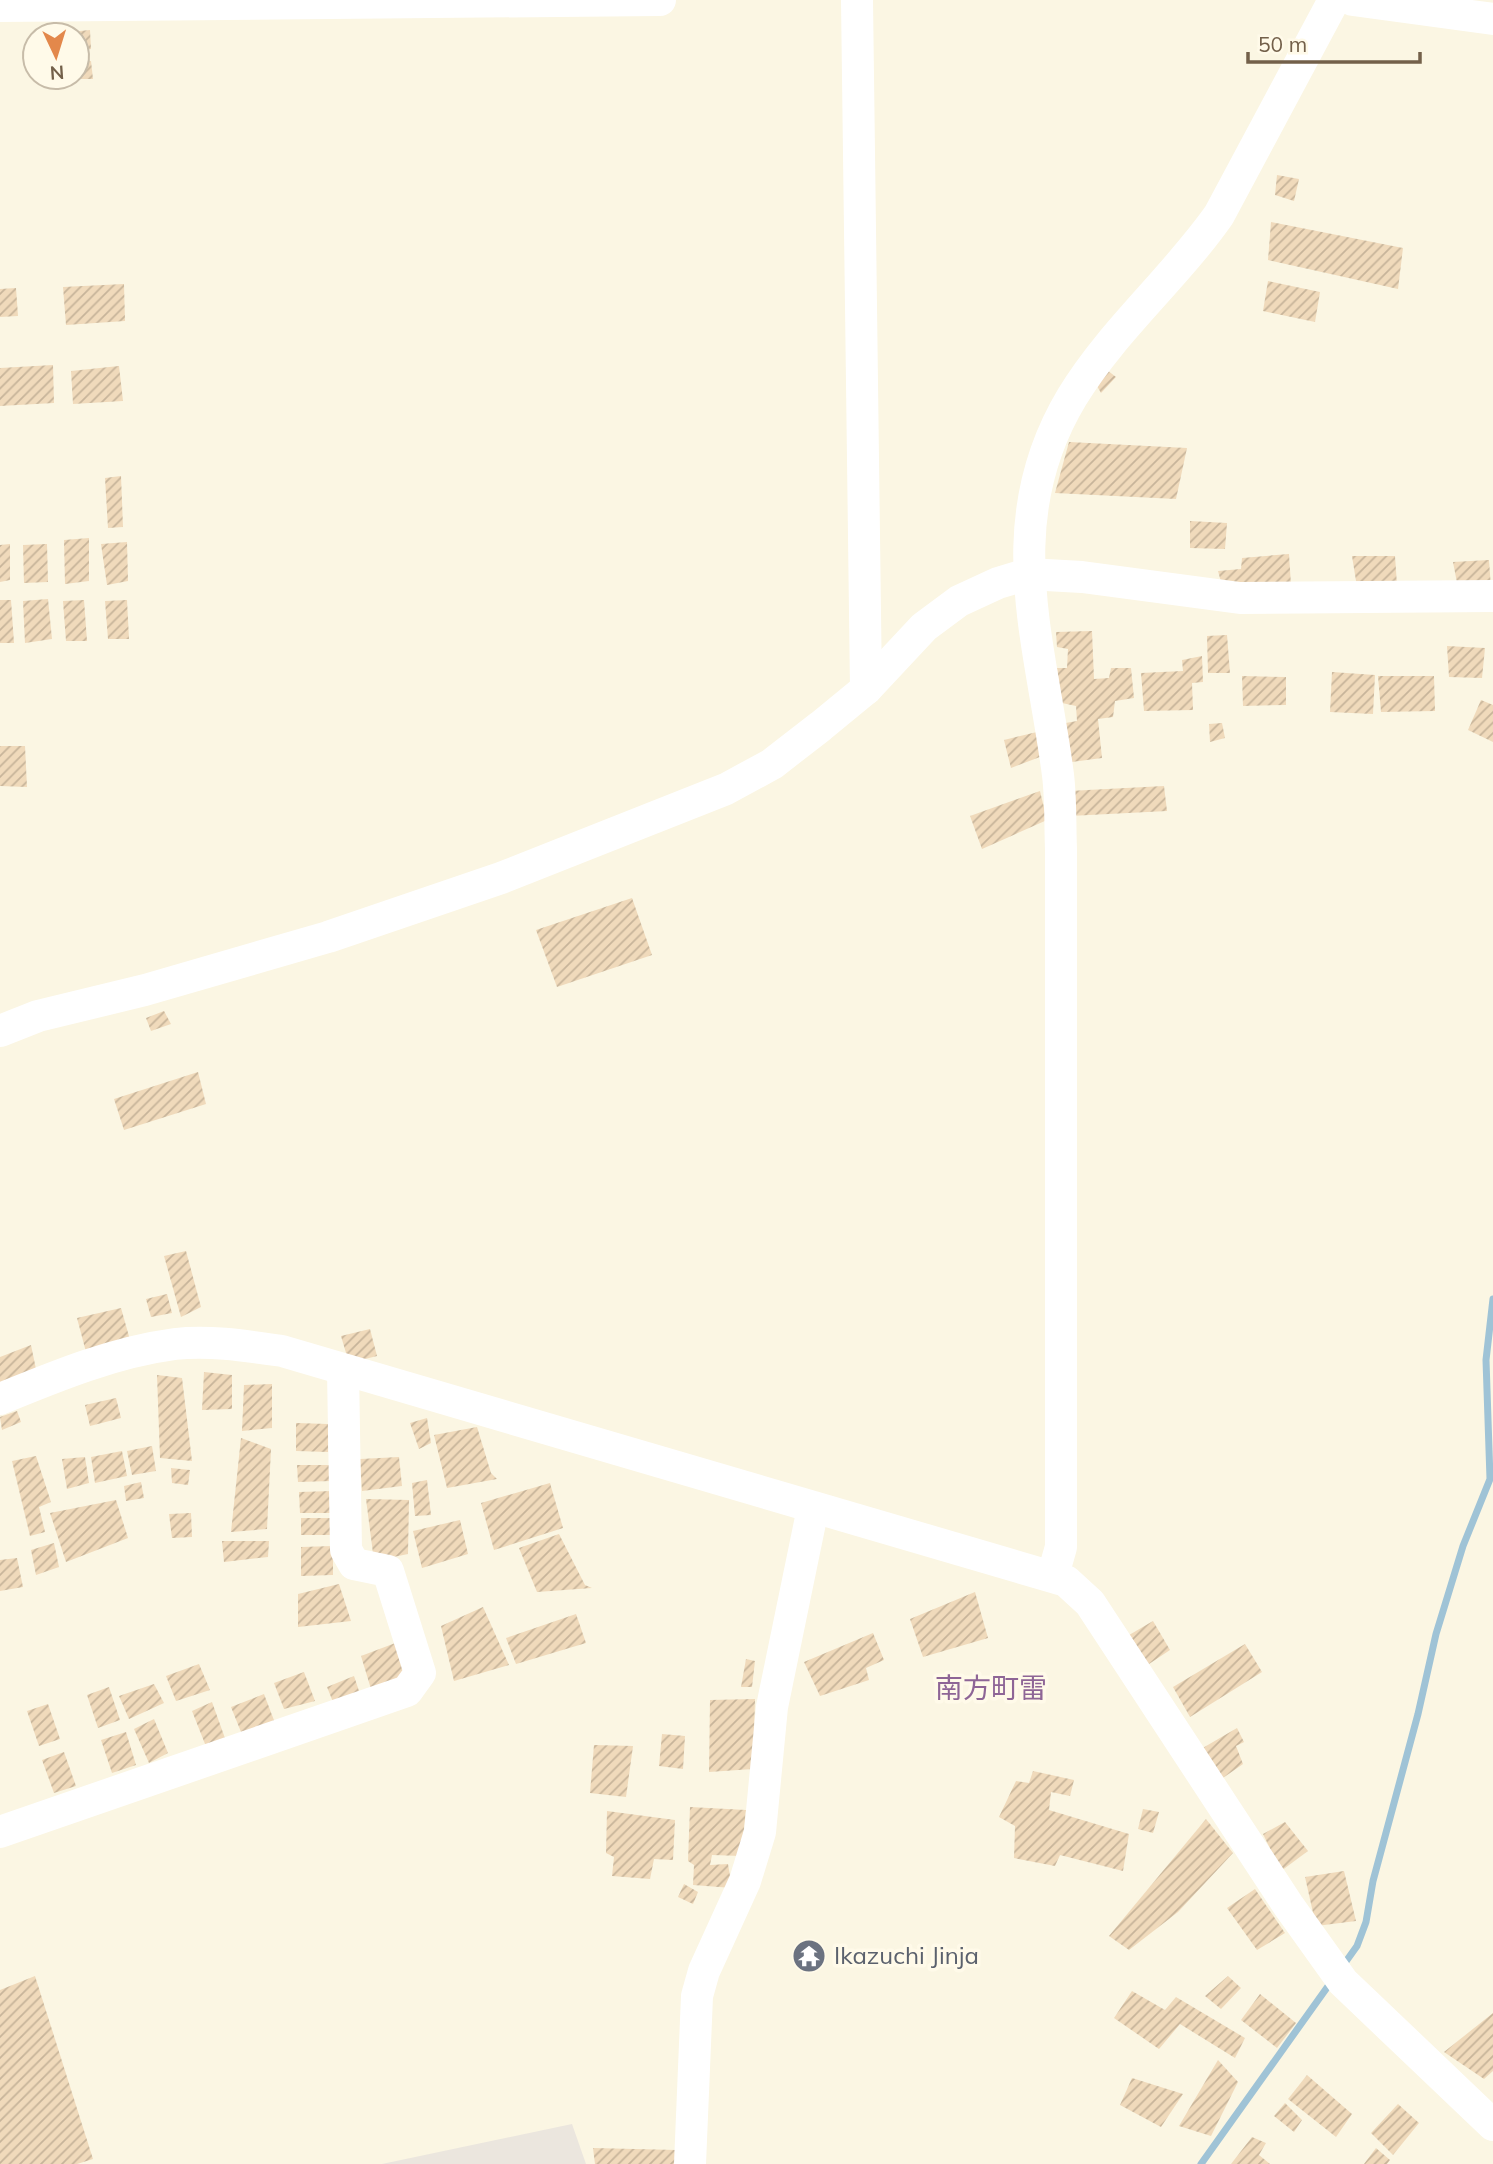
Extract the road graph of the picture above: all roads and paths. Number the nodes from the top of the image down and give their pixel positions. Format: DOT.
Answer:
graph roads {
  1 [pos="660,0"];
  2 [pos="857,0"];
  3 [pos="1334,0"];
  4 [pos="1353,0"];
  5 [pos="0,6"];
  6 [pos="1493,19"];
  7 [pos="1028,575"];
  8 [pos="1493,596"];
  9 [pos="866,689"];
  10 [pos="0,1031"];
  11 [pos="343,1370"];
  12 [pos="0,1398"];
  13 [pos="813,1508"];
  14 [pos="1053,1575"];
  15 [pos="0,1832"];
  16 [pos="1493,2125"];
  17 [pos="690,2164"];
  1 -- 5 [label="street"];
  2 -- 9 [label="street"];
  3 -- 7 [label="street"];
  4 -- 6 [label="street"];
  7 -- 8 [label="street"];
  7 -- 9 [label="street"];
  7 -- 14 [label="street"];
  9 -- 10 [label="street"];
  11 -- 12 [label="street"];
  11 -- 13 [label="street"];
  11 -- 15 [label="street"];
  13 -- 14 [label="street"];
  13 -- 17 [label="street"];
  14 -- 16 [label="street"];
}
